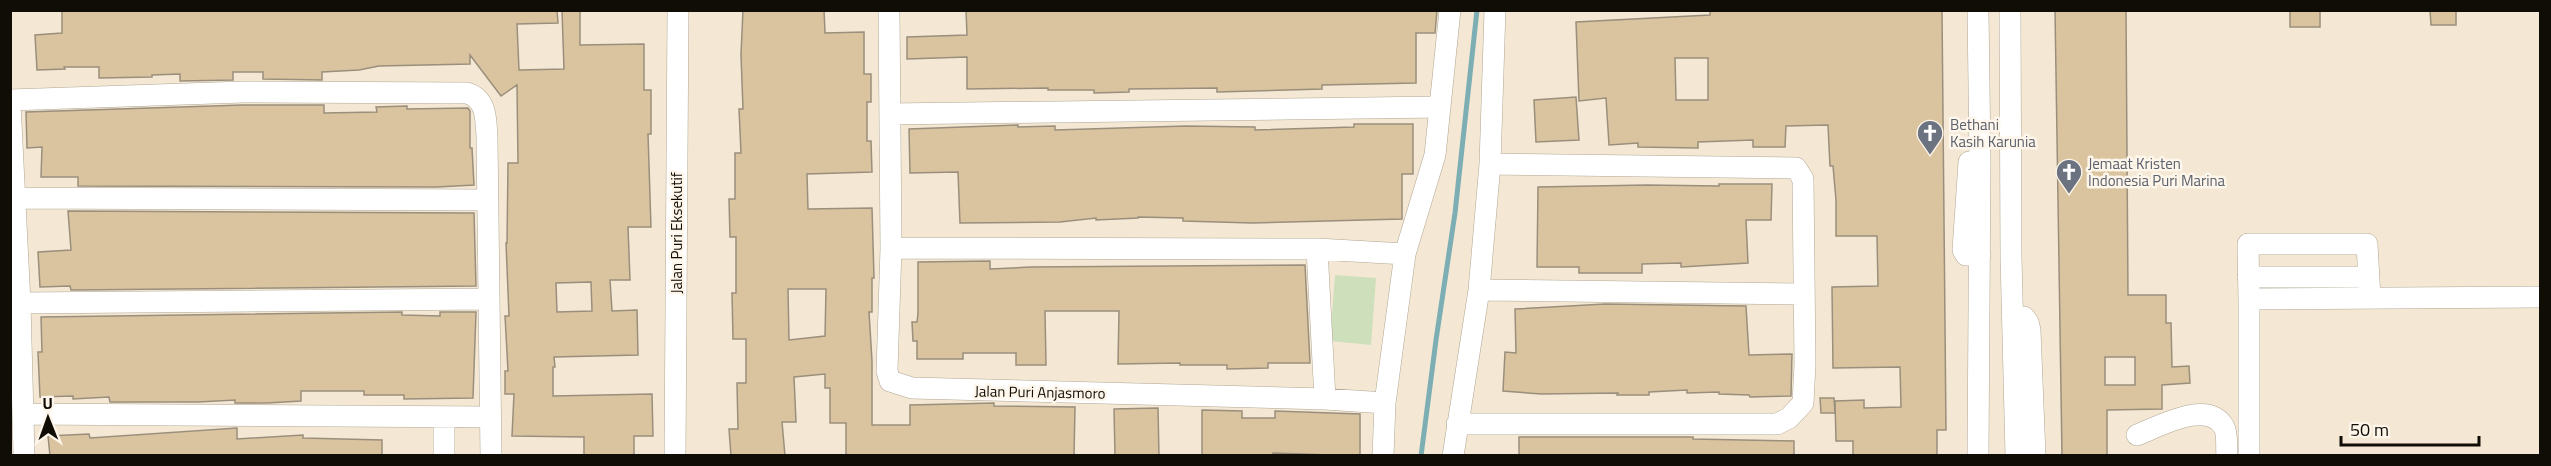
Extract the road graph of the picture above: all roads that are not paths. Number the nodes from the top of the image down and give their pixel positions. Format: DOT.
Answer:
graph roads {
  1 [pos="678,10"];
  2 [pos="889,10"];
  3 [pos="1450,10"];
  4 [pos="1495,10"];
  5 [pos="1978,10"];
  6 [pos="2010,10"];
  7 [pos="1980,95"];
  8 [pos="2011,95"];
  9 [pos="10,101"];
  10 [pos="1440,107"];
  11 [pos="890,114"];
  12 [pos="1490,164"];
  13 [pos="16,198"];
  14 [pos="488,200"];
  15 [pos="891,248"];
  16 [pos="1317,249"];
  17 [pos="1405,254"];
  18 [pos="2248,277"];
  19 [pos="2370,288"];
  20 [pos="1479,290"];
  21 [pos="1803,294"];
  22 [pos="2541,297"];
  23 [pos="489,299"];
  24 [pos="2249,299"];
  25 [pos="20,303"];
  26 [pos="1325,399"];
  27 [pos="1385,403"];
  28 [pos="24,414"];
  29 [pos="2024,416"];
  30 [pos="444,417"];
  31 [pos="490,417"];
  32 [pos="1457,424"];
  33 [pos="2138,435"];
  34 [pos="24,456"];
  35 [pos="444,456"];
  36 [pos="491,456"];
  37 [pos="675,456"];
  38 [pos="1383,456"];
  39 [pos="1453,456"];
  40 [pos="1978,456"];
  41 [pos="2016,456"];
  42 [pos="2035,456"];
  43 [pos="2226,456"];
  44 [pos="2249,456"];
  1 -- 37 [label="street, Jalan Puri Eksekutif"];
  2 -- 11 [label="street, Jalan Puri Anjasmoro"];
  3 -- 10 [label="street"];
  4 -- 12 [label="street"];
  5 -- 7 [label="street"];
  6 -- 8 [label="street"];
  7 -- 8 [label="street"];
  7 -- 40 [label="street"];
  8 -- 29 [label="street"];
  9 -- 13 [label="street"];
  9 -- 14 [label="street"];
  10 -- 11 [label="street"];
  10 -- 17 [label="street"];
  11 -- 15 [label="street, Jalan Puri Anjasmoro"];
  12 -- 20 [label="street"];
  12 -- 21 [label="street"];
  13 -- 14 [label="street"];
  13 -- 25 [label="street"];
  14 -- 23 [label="street"];
  15 -- 16 [label="street"];
  15 -- 26 [label="street, Jalan Puri Anjasmoro"];
  16 -- 17 [label="street"];
  16 -- 26 [label="street"];
  17 -- 27 [label="street"];
  18 -- 19 [label="street"];
  18 -- 19 [label="street"];
  18 -- 24 [label="street"];
  19 -- 22 [label="street"];
  19 -- 24 [label="street"];
  20 -- 21 [label="street"];
  20 -- 32 [label="street"];
  21 -- 32 [label="street"];
  23 -- 25 [label="street"];
  23 -- 31 [label="street"];
  24 -- 44 [label="street"];
  25 -- 28 [label="street"];
  26 -- 27 [label="street, Jalan Puri Anjasmoro"];
  27 -- 38 [label="street"];
  28 -- 30 [label="street"];
  28 -- 34 [label="street"];
  29 -- 41 [label="street"];
  29 -- 42 [label="street"];
  30 -- 31 [label="street"];
  30 -- 35 [label="street"];
  31 -- 36 [label="street"];
  32 -- 39 [label="street"];
  33 -- 43 [label="street"];
}
